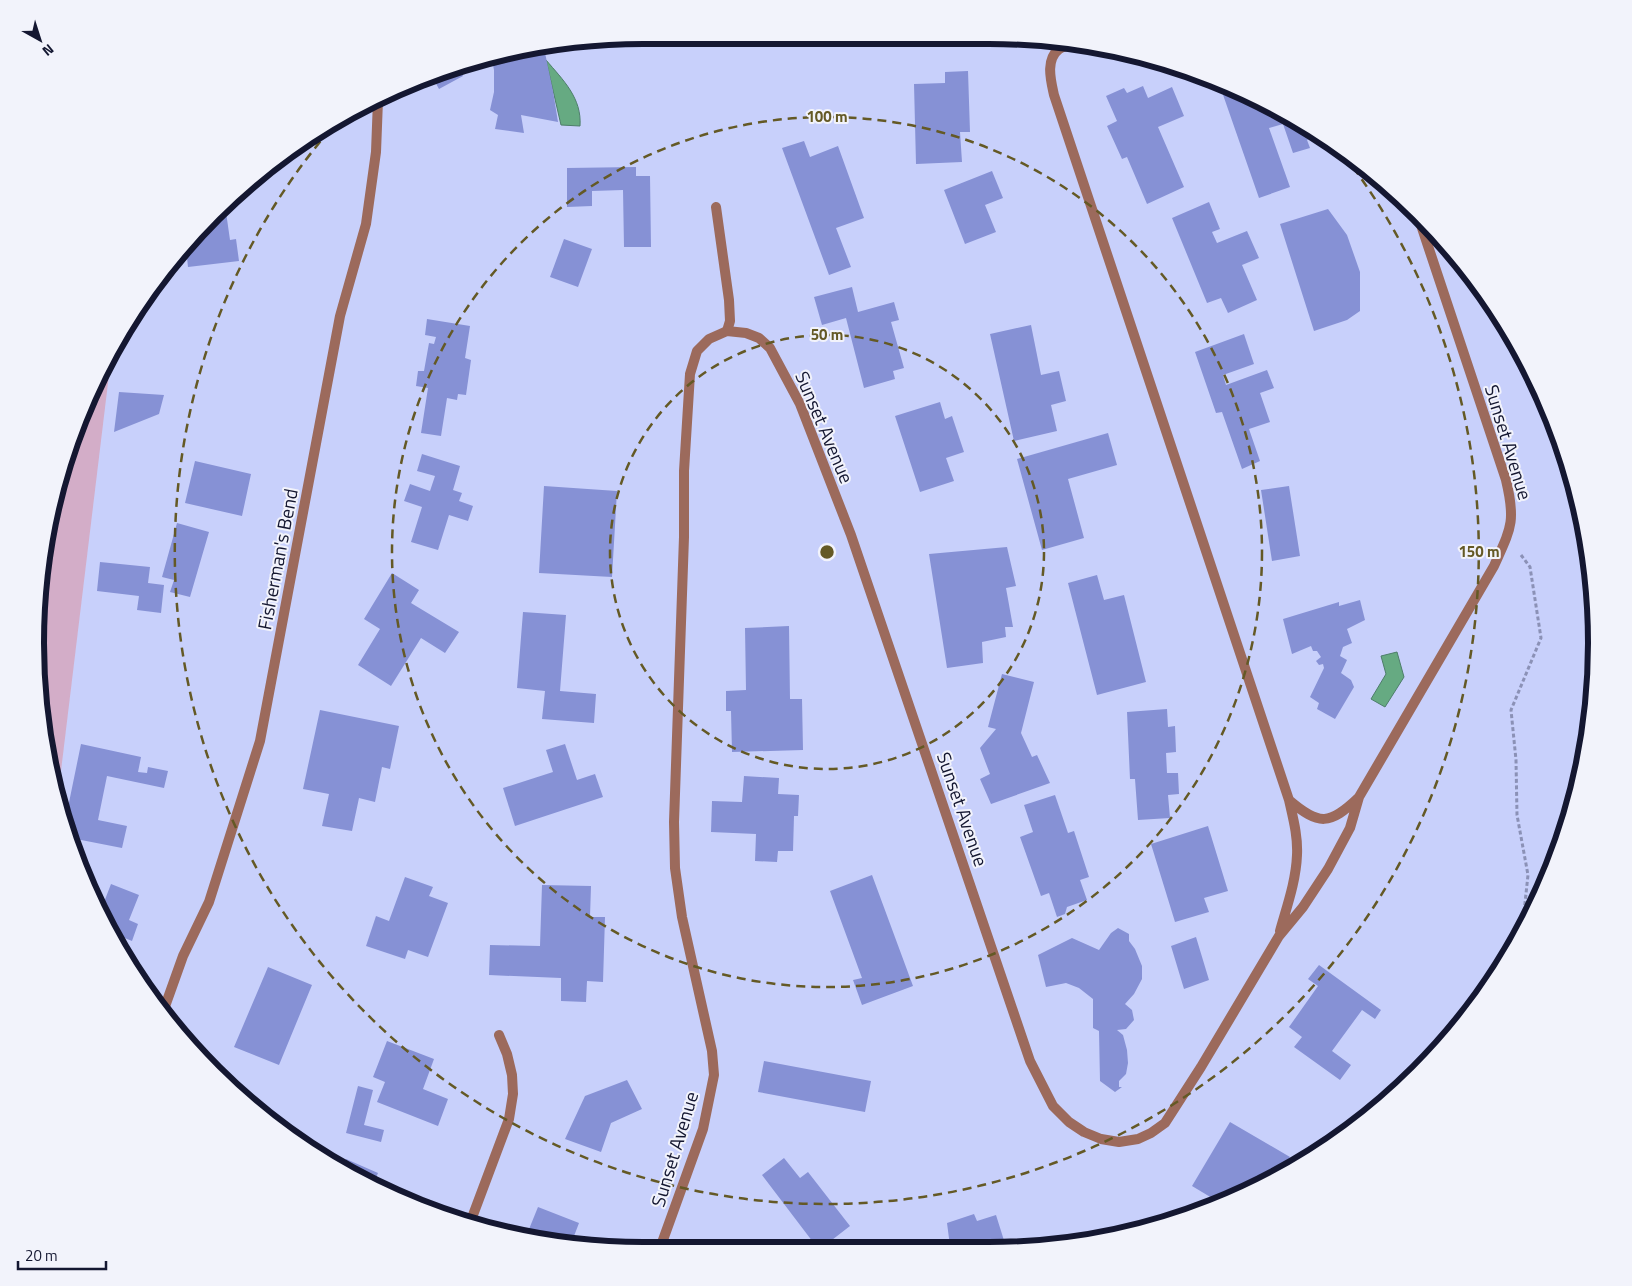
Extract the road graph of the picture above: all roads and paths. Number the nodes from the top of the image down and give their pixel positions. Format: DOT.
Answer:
graph roads {
  1 [pos="1059,49"];
  2 [pos="378,106"];
  3 [pos="716,207"];
  4 [pos="1422,229"];
  5 [pos="727,331"];
  6 [pos="1507,536"];
  7 [pos="1359,797"];
  8 [pos="1289,800"];
  9 [pos="1524,912"];
  10 [pos="1279,936"];
  11 [pos="166,1005"];
  12 [pos="499,1035"];
  13 [pos="472,1217"];
  14 [pos="662,1242"];
  1 -- 8 [label="street, Sunset Avenue"];
  2 -- 11 [label="street, Fisherman's Bend"];
  3 -- 5 [label="street"];
  4 -- 6 [label="street, Sunset Avenue"];
  5 -- 10 [label="street, Sunset Avenue"];
  5 -- 14 [label="street, Sunset Avenue"];
  6 -- 7 [label="street, Sunset Avenue"];
  6 -- 9 [label="path"];
  7 -- 8 [label="street, Sunset Avenue"];
  7 -- 10 [label="street, Sunset Avenue"];
  8 -- 10 [label="street, Sunset Avenue"];
  12 -- 13 [label="street"];
}
